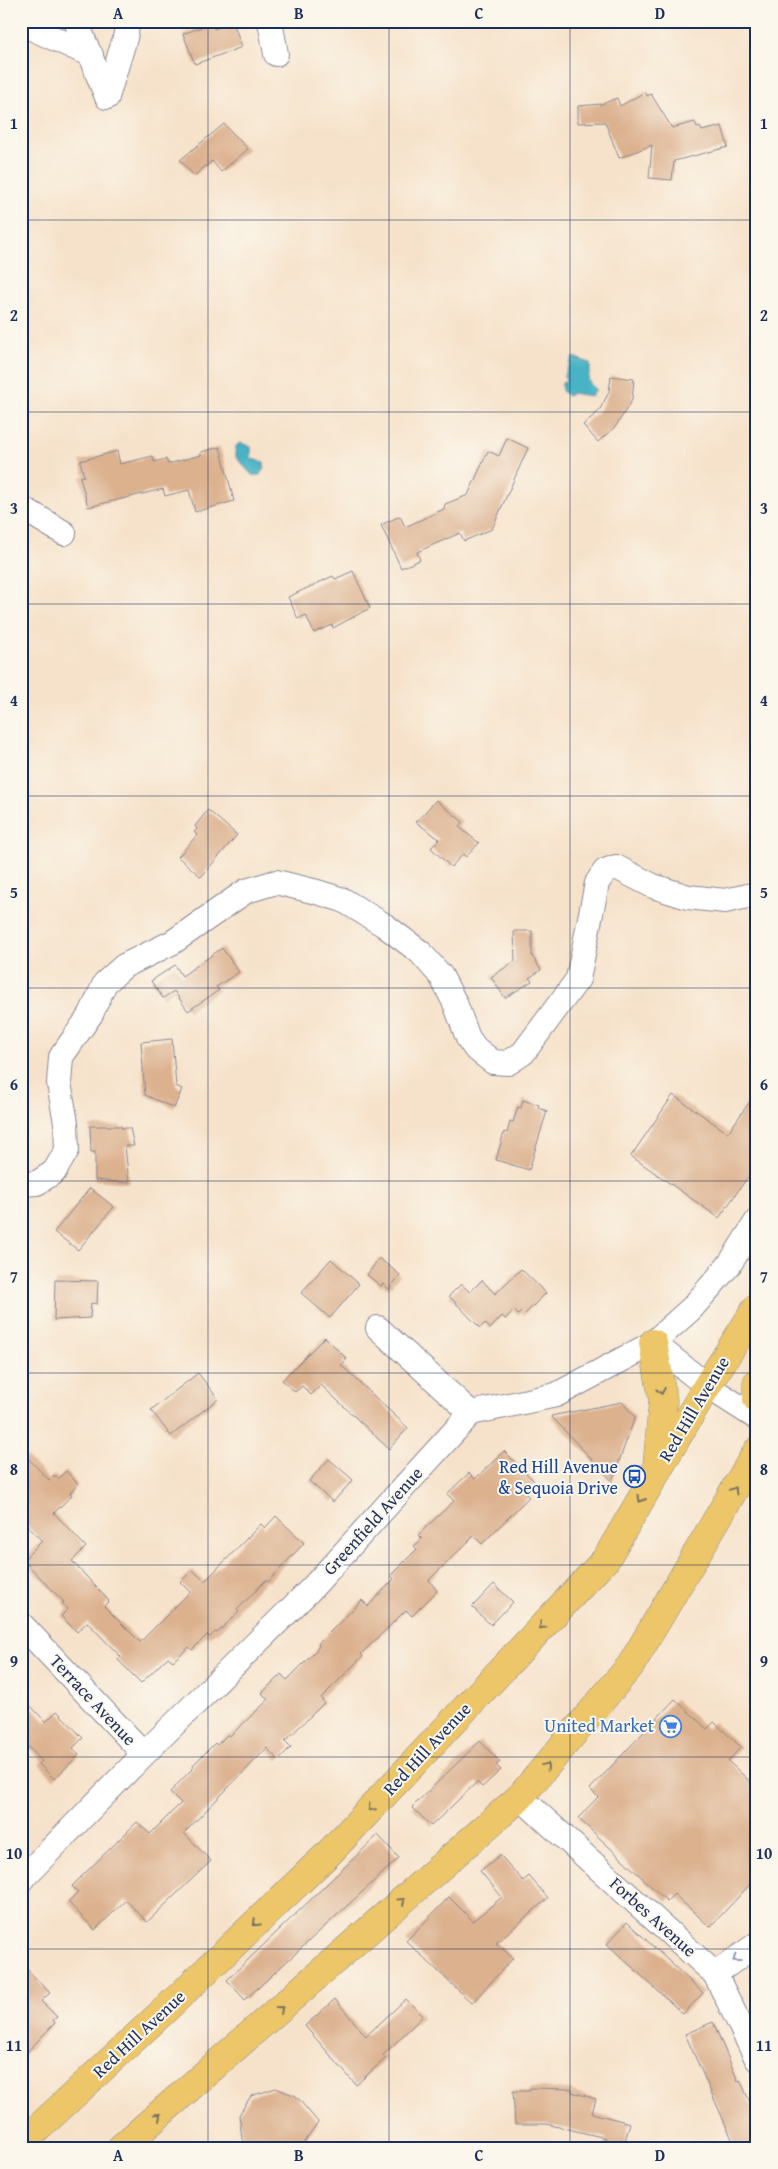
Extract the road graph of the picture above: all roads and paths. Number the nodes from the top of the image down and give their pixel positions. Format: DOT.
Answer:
graph roads {
  1 [pos="25,21"];
  2 [pos="76,21"];
  3 [pos="128,21"];
  4 [pos="270,21"];
  5 [pos="276,54"];
  6 [pos="91,55"];
  7 [pos="21,510"];
  8 [pos="64,533"];
  9 [pos="757,894"];
  10 [pos="21,1184"];
  11 [pos="757,1221"];
  12 [pos="757,1307"];
  13 [pos="378,1328"];
  14 [pos="653,1343"];
  15 [pos="757,1383"];
  16 [pos="708,1386"];
  17 [pos="757,1399"];
  18 [pos="471,1413"];
  19 [pos="757,1418"];
  20 [pos="757,1451"];
  21 [pos="657,1472"];
  22 [pos="21,1624"];
  23 [pos="144,1754"];
  24 [pos="520,1797"];
  25 [pos="21,1880"];
  26 [pos="757,1944"];
  27 [pos="715,1974"];
  28 [pos="757,2059"];
  29 [pos="25,2140"];
  30 [pos="121,2148"];
  1 -- 6 [label="street"];
  2 -- 6 [label="street"];
  3 -- 6 [label="street"];
  4 -- 5 [label="street"];
  7 -- 8 [label="street"];
  9 -- 10 [label="street"];
  11 -- 14 [label="street"];
  12 -- 16 [label="main road, Red Hill Avenue"];
  13 -- 18 [label="street"];
  14 -- 16 [label="street"];
  14 -- 18 [label="street"];
  14 -- 21 [label="main road, one-way"];
  15 -- 17 [label="main road"];
  16 -- 19 [label="street"];
  16 -- 21 [label="main road, Red Hill Avenue"];
  18 -- 23 [label="street, Greenfield Avenue"];
  24 -- 20 [label="main road, one-way"];
  21 -- 29 [label="main road, Red Hill Avenue, one-way"];
  22 -- 23 [label="street, Terrace Avenue"];
  23 -- 25 [label="street, Greenfield Avenue"];
  24 -- 27 [label="street, Forbes Avenue"];
  30 -- 24 [label="main road, one-way"];
  26 -- 27 [label="street, one-way"];
  27 -- 28 [label="street, Forbes Avenue"];
}
